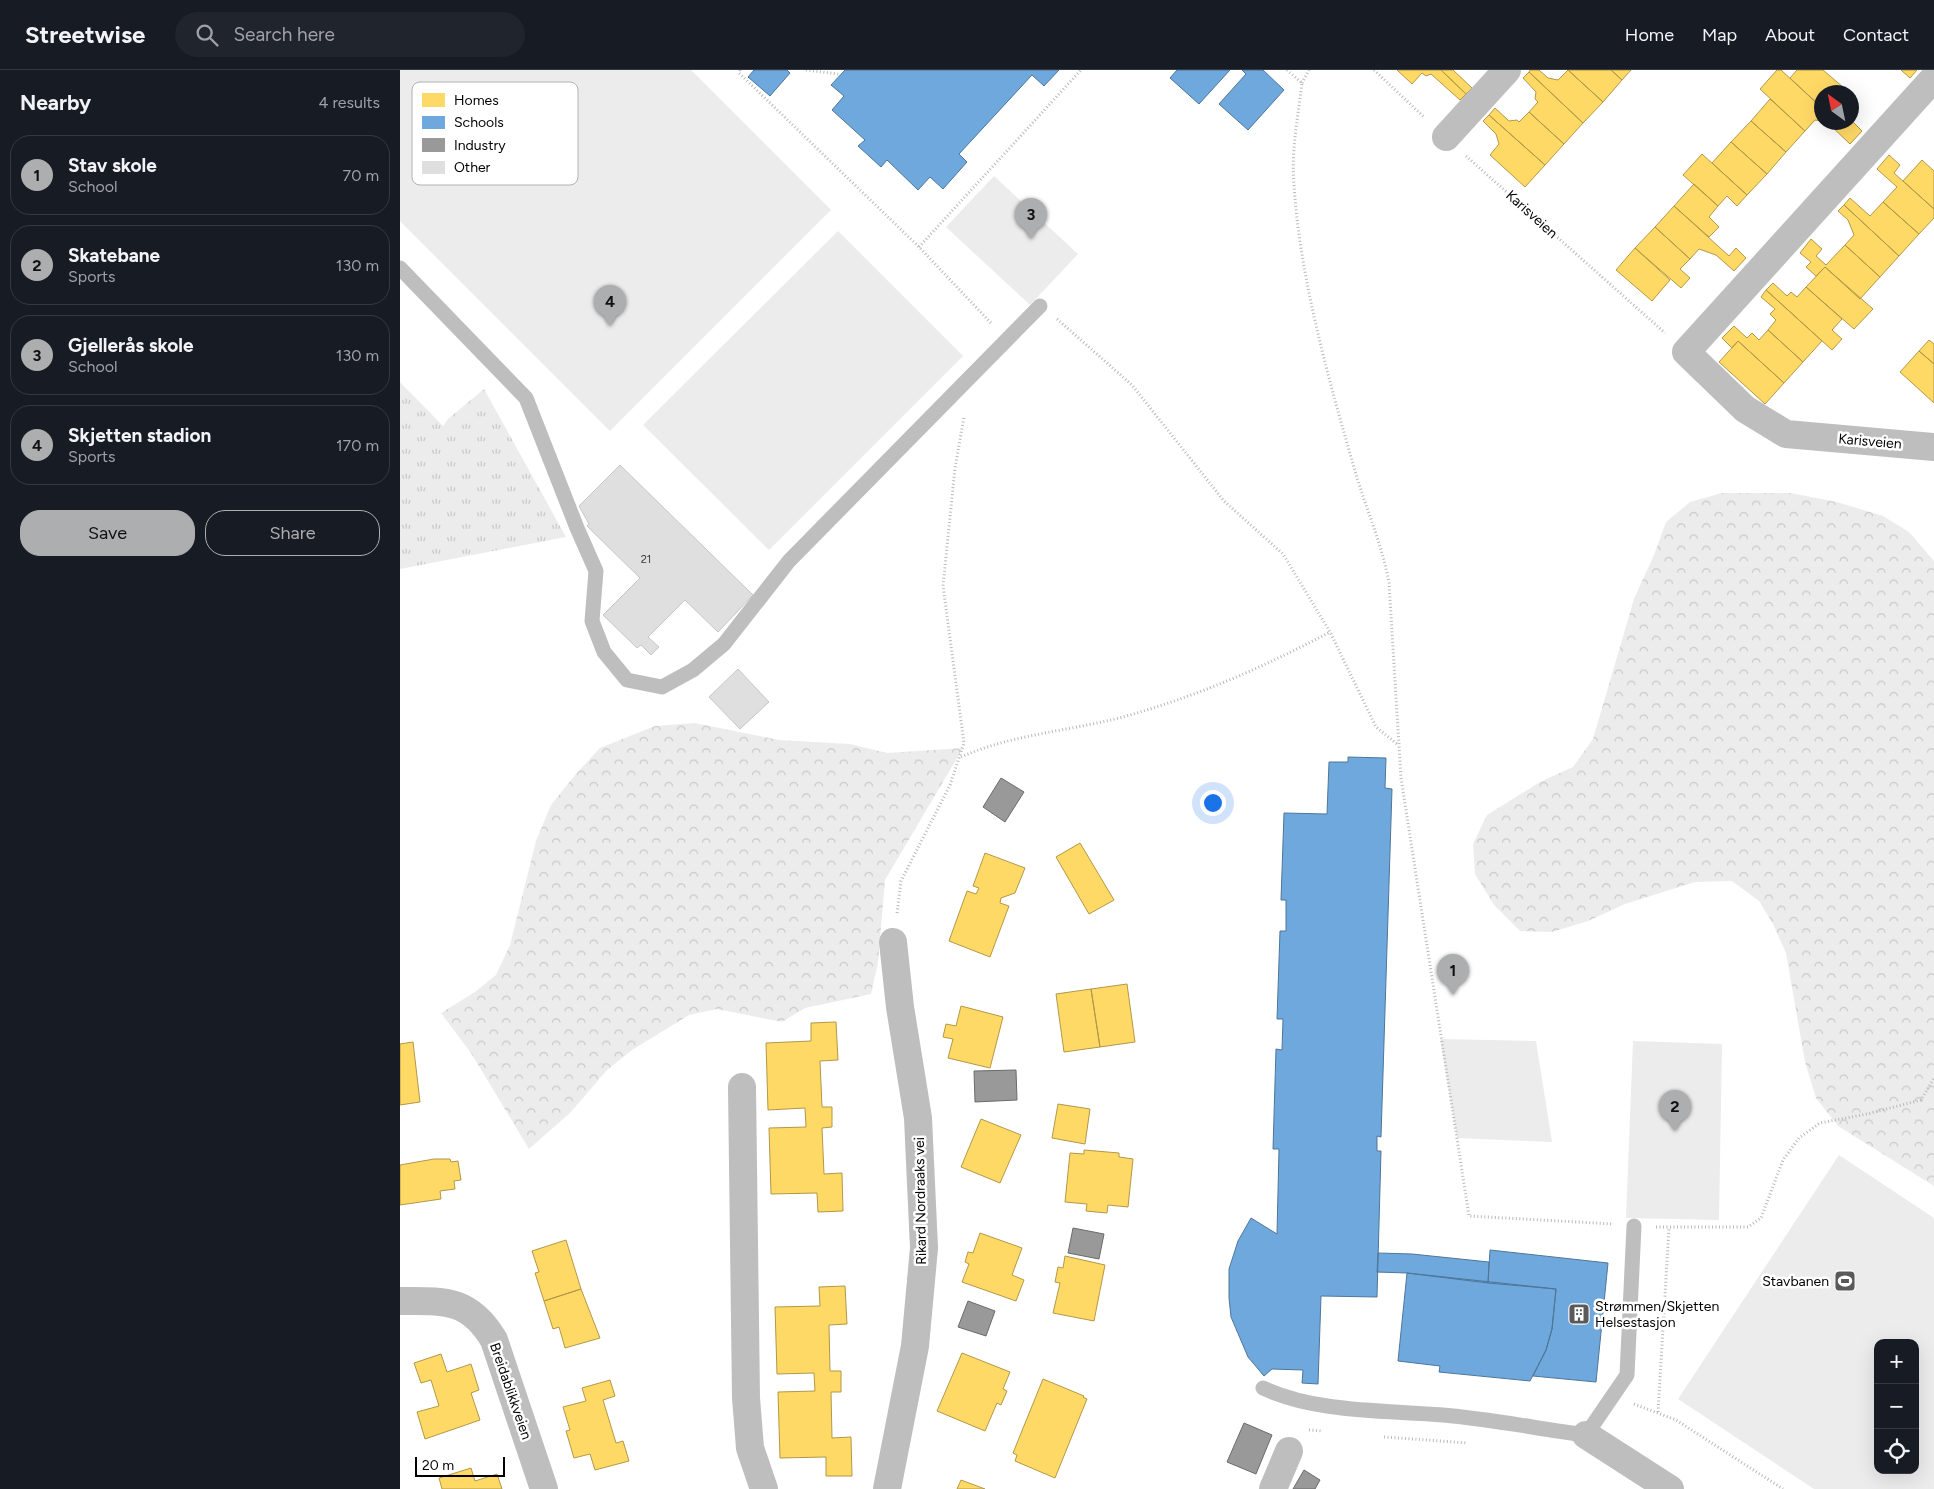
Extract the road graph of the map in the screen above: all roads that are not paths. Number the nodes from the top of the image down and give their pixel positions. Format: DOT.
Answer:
graph roads {
  1 [pos="1507,70"];
  2 [pos="1934,78"];
  3 [pos="1446,138"];
  4 [pos="400,268"];
  5 [pos="1040,306"];
  6 [pos="1934,447"];
  7 [pos="892,942"];
  8 [pos="742,1087"];
  9 [pos="1634,1226"];
  10 [pos="400,1301"];
  11 [pos="1263,1388"];
  12 [pos="1586,1436"];
  13 [pos="1289,1451"];
  14 [pos="544,1489"];
  15 [pos="764,1489"];
  16 [pos="887,1489"];
  17 [pos="1272,1489"];
  18 [pos="1670,1489"];
  1 -- 3 [label="street"];
  2 -- 6 [label="street, Karisveien"];
  4 -- 5 [label="lane"];
  7 -- 16 [label="street, Rikard Nordraaks vei"];
  8 -- 15 [label="street"];
  9 -- 12 [label="lane"];
  10 -- 14 [label="street, Breidablikkveien"];
  11 -- 12 [label="lane"];
  12 -- 18 [label="street"];
  13 -- 17 [label="street"];
}
